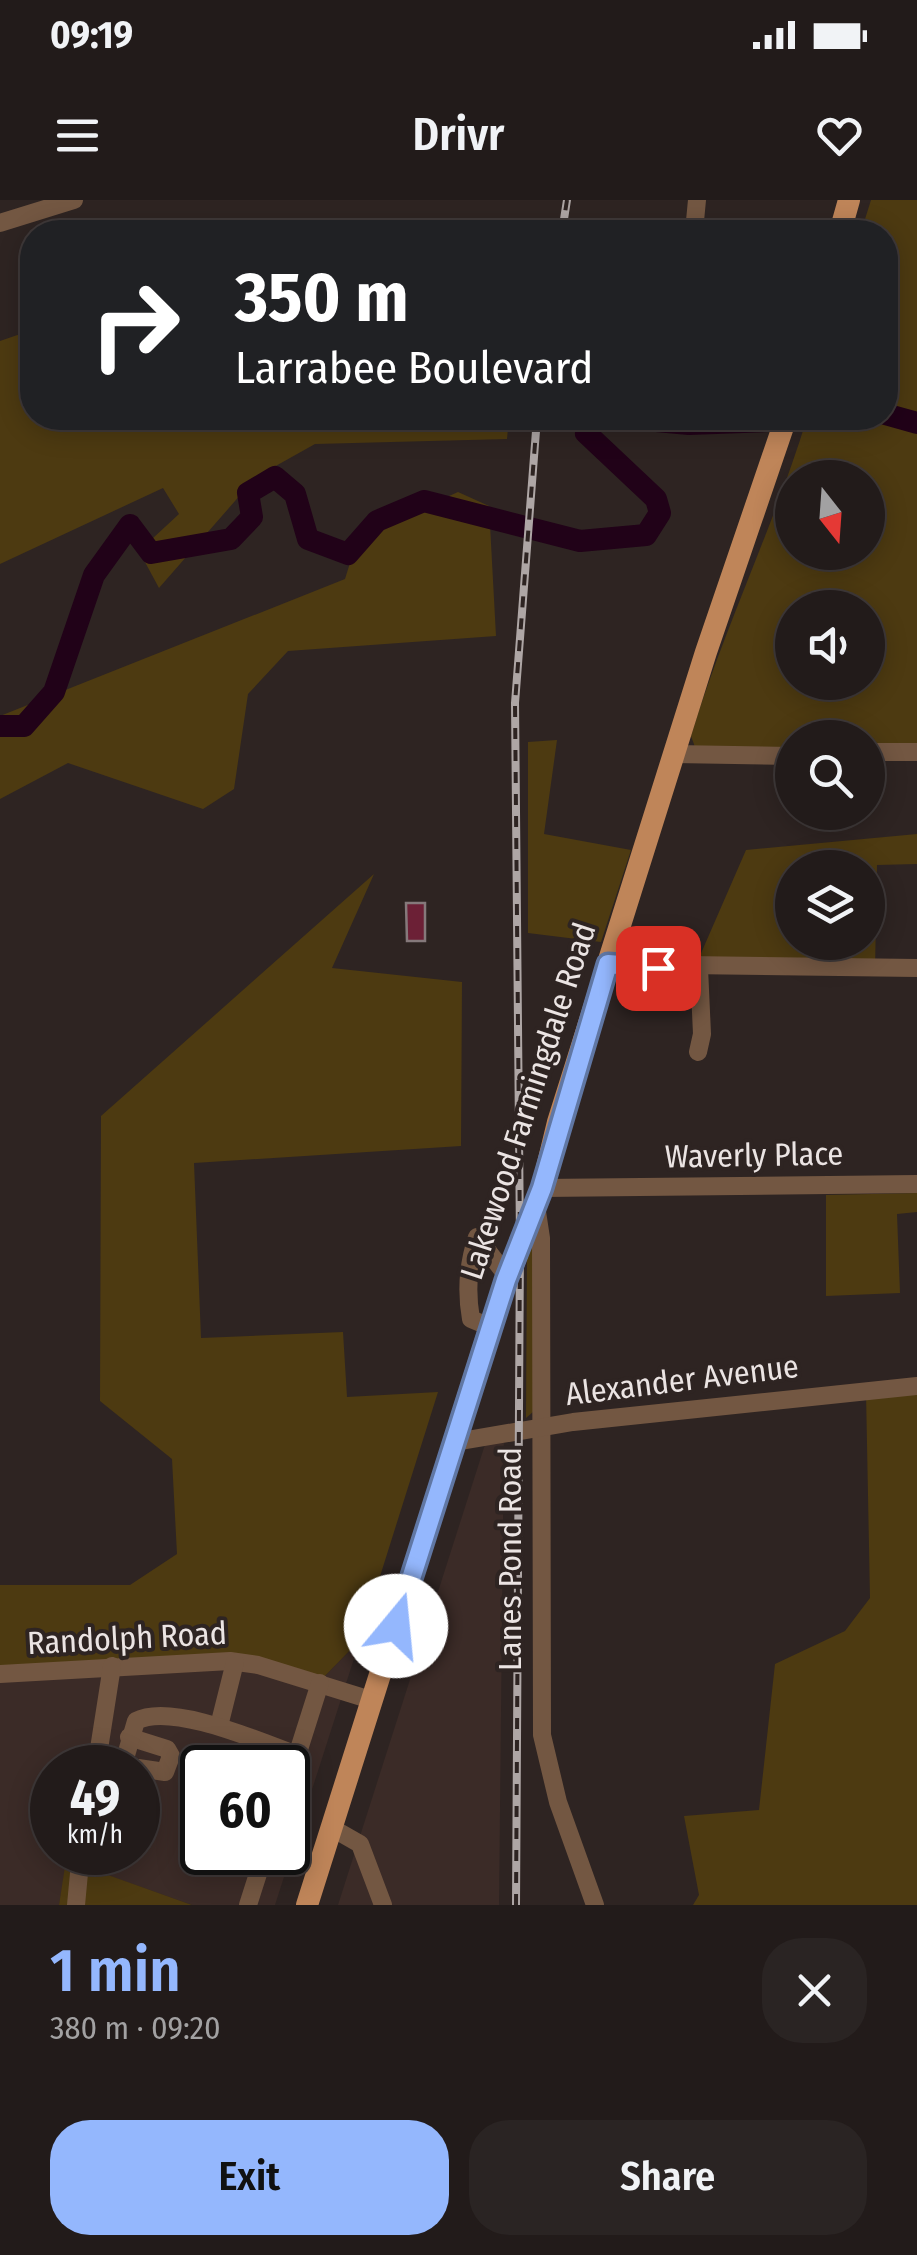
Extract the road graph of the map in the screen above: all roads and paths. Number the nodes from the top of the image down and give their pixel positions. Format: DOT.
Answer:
graph roads {
  1 [pos="74,200"];
  2 [pos="0,223"];
  3 [pos="782,430"];
  4 [pos="885,752"];
  5 [pos="917,752"];
  6 [pos="674,754"];
  7 [pos="775,756"];
  8 [pos="608,964"];
  9 [pos="699,968"];
  10 [pos="917,968"];
  11 [pos="698,1052"];
  12 [pos="917,1184"];
  13 [pos="539,1196"];
  14 [pos="507,1276"];
  15 [pos="490,1327"];
  16 [pos="917,1386"];
  17 [pos="541,1426"];
  18 [pos="455,1442"];
  19 [pos="235,1662"];
  20 [pos="112,1666"];
  21 [pos="0,1674"];
  22 [pos="320,1684"];
  23 [pos="371,1700"];
  24 [pos="219,1726"];
  25 [pos="129,1737"];
  26 [pos="100,1745"];
  27 [pos="127,1745"];
  28 [pos="154,1745"];
  29 [pos="270,1745"];
  30 [pos="300,1745"];
  31 [pos="160,1747"];
  32 [pos="160,1771"];
  33 [pos="332,1828"];
  34 [pos="79,1875"];
  35 [pos="258,1875"];
  36 [pos="76,1905"];
  37 [pos="248,1905"];
  38 [pos="307,1905"];
  39 [pos="383,1905"];
  40 [pos="595,1905"];
  1 -- 2 [label="street"];
  3 -- 6 [label="main road, Lakewood Farmingdale Road"];
  4 -- 5 [label="street"];
  6 -- 7 [label="street"];
  6 -- 8 [label="main road, Lakewood Farmingdale Road"];
  8 -- 9 [label="street"];
  8 -- 13 [label="main road, Lakewood Farmingdale Road"];
  9 -- 10 [label="street"];
  9 -- 11 [label="street"];
  12 -- 13 [label="street, Waverly Place"];
  13 -- 14 [label="main road, Lakewood Farmingdale Road"];
  13 -- 17 [label="street, Lanes Pond Road"];
  14 -- 15 [label="main road, Lakewood Farmingdale Road"];
  14 -- 15 [label="street"];
  15 -- 18 [label="main road, Lakewood Farmingdale Road"];
  16 -- 17 [label="street, Alexander Avenue"];
  17 -- 18 [label="street, Alexander Avenue"];
  17 -- 40 [label="street, Lanes Pond Road"];
  18 -- 23 [label="main road, Lakewood Farmingdale Road"];
  19 -- 20 [label="street, Randolph Road"];
  19 -- 22 [label="street, Randolph Road"];
  19 -- 24 [label="street"];
  20 -- 21 [label="street, Randolph Road"];
  20 -- 26 [label="street"];
  22 -- 23 [label="street, Randolph Road"];
  22 -- 30 [label="street"];
  23 -- 33 [label="main road, Lakewood Farmingdale Road"];
  24 -- 25 [label="street"];
  24 -- 29 [label="street"];
  25 -- 27 [label="street"];
  25 -- 28 [label="street"];
  31 -- 32 [label="street"];
  33 -- 38 [label="main road, Lakewood Farmingdale Road"];
  33 -- 39 [label="street"];
  34 -- 36 [label="street"];
  35 -- 37 [label="street"];
}
